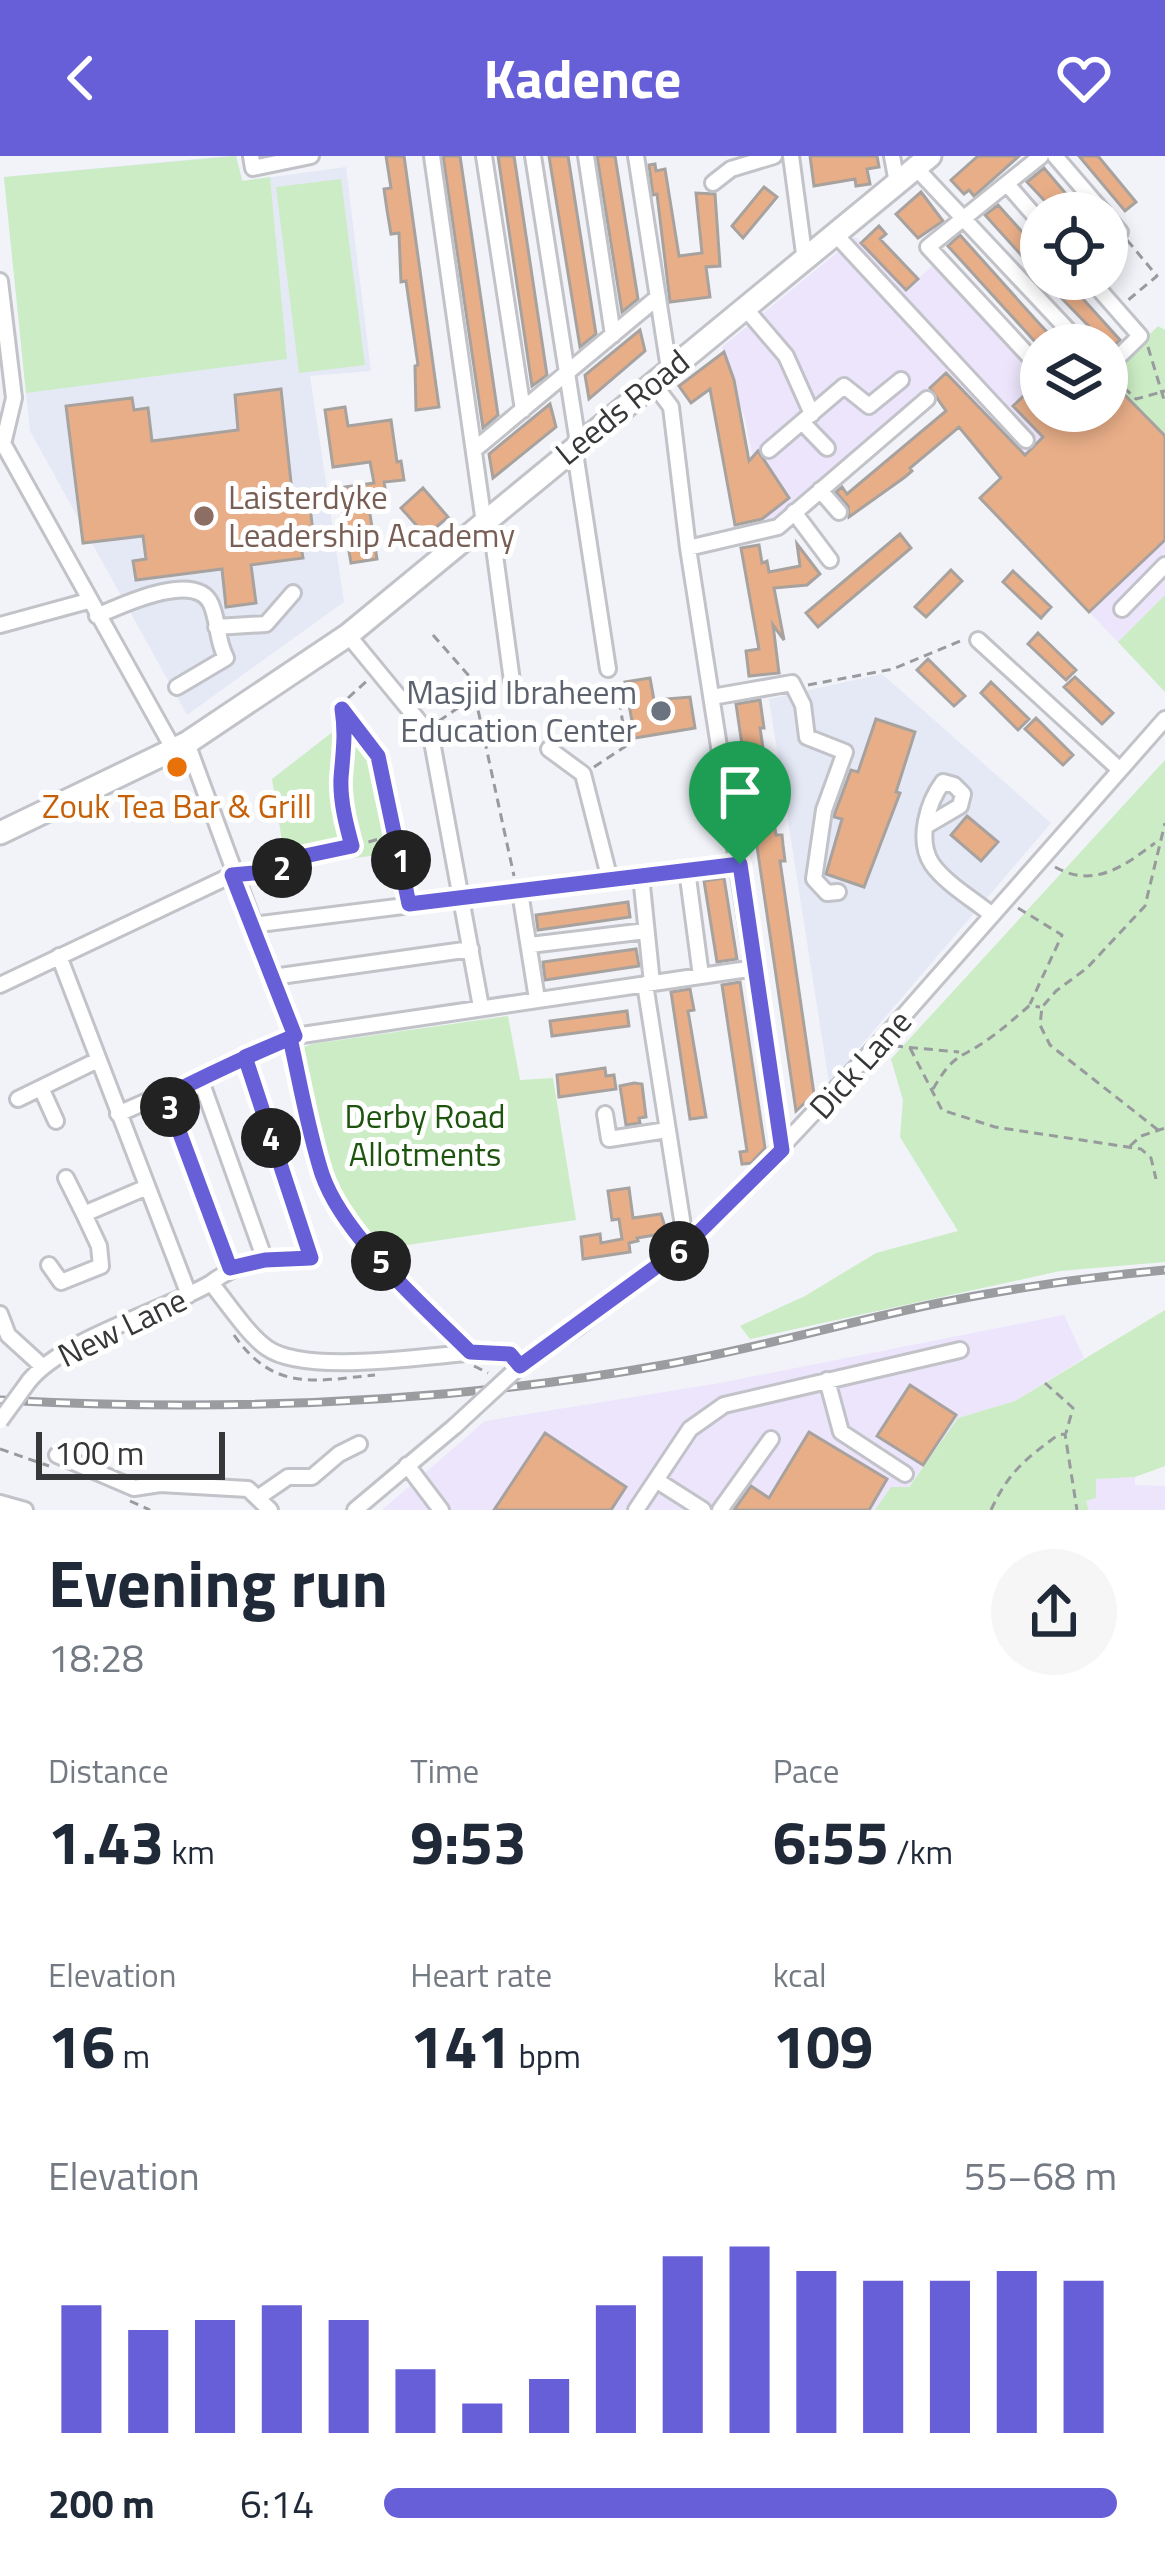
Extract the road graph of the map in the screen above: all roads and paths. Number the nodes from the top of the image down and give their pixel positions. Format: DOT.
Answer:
graph roads {
  1 [pos="251,156"];
  2 [pos="432,156"];
  3 [pos="484,156"];
  4 [pos="533,156"];
  5 [pos="586,156"];
  6 [pos="636,156"];
  7 [pos="774,156"];
  8 [pos="791,156"];
  9 [pos="892,156"];
  10 [pos="1041,156"];
  11 [pos="1055,156"];
  12 [pos="311,157"];
  13 [pos="923,162"];
  14 [pos="897,183"];
  15 [pos="712,184"];
  16 [pos="1006,184"];
  17 [pos="1086,192"];
  18 [pos="1020,200"];
  19 [pos="964,218"];
  20 [pos="836,236"];
  21 [pos="1128,242"];
  22 [pos="805,261"];
  23 [pos="0,281"];
  24 [pos="658,297"];
  25 [pos="1108,300"];
  26 [pos="745,308"];
  27 [pos="1117,310"];
  28 [pos="1062,324"];
  29 [pos="613,335"];
  30 [pos="1140,337"];
  31 [pos="1020,346"];
  32 [pos="1128,349"];
  33 [pos="567,374"];
  34 [pos="661,376"];
  35 [pos="901,380"];
  36 [pos="1128,391"];
  37 [pos="1163,392"];
  38 [pos="927,399"];
  39 [pos="1165,403"];
  40 [pos="523,410"];
  41 [pos="807,418"];
  42 [pos="2,439"];
  43 [pos="1026,440"];
  44 [pos="576,445"];
  45 [pos="827,448"];
  46 [pos="474,450"];
  47 [pos="770,450"];
  48 [pos="820,490"];
  49 [pos="794,512"];
  50 [pos="839,512"];
  51 [pos="487,520"];
  52 [pos="688,548"];
  53 [pos="830,560"];
  54 [pos="1165,565"];
  55 [pos="293,593"];
  56 [pos="88,601"];
  57 [pos="1122,609"];
  58 [pos="97,616"];
  59 [pos="0,625"];
  60 [pos="216,627"];
  61 [pos="348,635"];
  62 [pos="433,635"];
  63 [pos="979,640"];
  64 [pos="608,669"];
  65 [pos="378,671"];
  66 [pos="512,681"];
  67 [pos="792,683"];
  68 [pos="478,686"];
  69 [pos="177,687"];
  70 [pos="475,696"];
  71 [pos="712,697"];
  72 [pos="342,709"];
  73 [pos="1165,718"];
  74 [pos="426,730"];
  75 [pos="180,747"];
  76 [pos="549,748"];
  77 [pos="1120,770"];
  78 [pos="583,774"];
  79 [pos="1165,824"];
  80 [pos="926,826"];
  81 [pos="395,832"];
  82 [pos="0,833"];
  83 [pos="1159,840"];
  84 [pos="352,846"];
  85 [pos="740,864"];
  86 [pos="1055,867"];
  87 [pos="688,870"];
  88 [pos="232,875"];
  89 [pos="641,876"];
  90 [pos="610,880"];
  91 [pos="519,892"];
  92 [pos="838,892"];
  93 [pos="461,897"];
  94 [pos="409,904"];
  95 [pos="1016,907"];
  96 [pos="992,915"];
  97 [pos="252,925"];
  98 [pos="646,932"];
  99 [pos="530,945"];
  100 [pos="471,950"];
  101 [pos="59,956"];
  102 [pos="755,968"];
  103 [pos="273,976"];
  104 [pos="701,976"];
  105 [pos="648,983"];
  106 [pos="0,985"];
  107 [pos="537,999"];
  108 [pos="1029,1006"];
  109 [pos="481,1007"];
  110 [pos="1042,1007"];
  111 [pos="292,1037"];
  112 [pos="893,1046"];
  113 [pos="910,1048"];
  114 [pos="961,1052"];
  115 [pos="245,1057"];
  116 [pos="98,1060"];
  117 [pos="200,1078"];
  118 [pos="41,1088"];
  119 [pos="933,1089"];
  120 [pos="166,1096"];
  121 [pos="18,1099"];
  122 [pos="118,1114"];
  123 [pos="605,1114"];
  124 [pos="56,1121"];
  125 [pos="1165,1128"];
  126 [pos="668,1130"];
  127 [pos="1158,1130"];
  128 [pos="1130,1147"];
  129 [pos="782,1150"];
  130 [pos="66,1178"];
  131 [pos="1156,1179"];
  132 [pos="147,1187"];
  133 [pos="84,1214"];
  134 [pos="686,1245"];
  135 [pos="265,1260"];
  136 [pos="49,1265"];
  137 [pos="230,1268"];
  138 [pos="211,1283"];
  139 [pos="189,1295"];
  140 [pos="0,1313"];
  141 [pos="960,1350"];
  142 [pos="470,1352"];
  143 [pos="41,1366"];
  144 [pos="520,1366"];
  145 [pos="827,1380"];
  146 [pos="1045,1383"];
  147 [pos="0,1421"];
  148 [pos="1065,1434"];
  149 [pos="770,1439"];
  150 [pos="359,1444"];
  151 [pos="57,1455"];
  152 [pos="407,1466"];
  153 [pos="905,1474"];
  154 [pos="656,1480"];
  155 [pos="259,1497"];
  156 [pos="0,1503"];
  157 [pos="682,1504"];
  158 [pos="25,1510"];
  159 [pos="270,1510"];
  160 [pos="355,1510"];
  161 [pos="441,1510"];
  162 [pos="636,1510"];
  163 [pos="703,1510"];
  164 [pos="720,1510"];
  165 [pos="992,1510"];
  166 [pos="1077,1510"];
  1 -- 12 [label="street"];
  2 -- 46 [label="street"];
  3 -- 40 [label="street"];
  4 -- 33 [label="street"];
  5 -- 29 [label="street"];
  6 -- 24 [label="street"];
  7 -- 15 [label="street"];
  8 -- 22 [label="street"];
  9 -- 14 [label="street"];
  10 -- 16 [label="street"];
  11 -- 17 [label="street"];
  13 -- 14 [label="highway, Leeds Road"];
  13 -- 19 [label="street"];
  14 -- 20 [label="highway, Leeds Road"];
  16 -- 18 [label="street"];
  16 -- 19 [label="street"];
  19 -- 28 [label="street"];
  19 -- 31 [label="street"];
  20 -- 22 [label="highway, Leeds Road"];
  20 -- 43 [label="street"];
  21 -- 27 [label="path"];
  22 -- 26 [label="highway, Leeds Road"];
  23 -- 42 [label="street"];
  24 -- 29 [label="street"];
  24 -- 34 [label="street"];
  25 -- 27 [label="street"];
  26 -- 34 [label="highway, Leeds Road"];
  26 -- 41 [label="street"];
  27 -- 30 [label="street"];
  29 -- 33 [label="street"];
  30 -- 32 [label="street"];
  30 -- 37 [label="path"];
  33 -- 40 [label="street"];
  33 -- 44 [label="street"];
  34 -- 44 [label="highway, Leeds Road"];
  34 -- 52 [label="street"];
  35 -- 41 [label="street"];
  36 -- 37 [label="path"];
  37 -- 39 [label="path"];
  38 -- 48 [label="street"];
  40 -- 46 [label="street"];
  41 -- 45 [label="street"];
  41 -- 47 [label="street"];
  42 -- 56 [label="street"];
  44 -- 51 [label="highway, Leeds Road"];
  44 -- 64 [label="street"];
  46 -- 51 [label="street"];
  48 -- 49 [label="street"];
  48 -- 50 [label="street"];
  49 -- 52 [label="street"];
  49 -- 53 [label="street"];
  51 -- 61 [label="highway, Leeds Road"];
  51 -- 66 [label="street"];
  52 -- 71 [label="street"];
  54 -- 57 [label="street"];
  55 -- 60 [label="street"];
  56 -- 58 [label="street"];
  56 -- 59 [label="street"];
  58 -- 60 [label="street"];
  58 -- 75 [label="street"];
  60 -- 69 [label="street"];
  61 -- 65 [label="street"];
  61 -- 75 [label="highway, Leeds Road"];
  62 -- 68 [label="path"];
  63 -- 67 [label="path"];
  63 -- 77 [label="street"];
  64 -- 78 [label="path"];
  65 -- 72 [label="path"];
  65 -- 74 [label="street"];
  66 -- 68 [label="path"];
  67 -- 71 [label="street"];
  67 -- 92 [label="street"];
  68 -- 70 [label="path"];
  70 -- 74 [label="path"];
  70 -- 91 [label="path"];
  71 -- 85 [label="street"];
  72 -- 81 [label="street"];
  72 -- 84 [label="path"];
  73 -- 77 [label="street, Dick Lane"];
  74 -- 93 [label="street"];
  75 -- 82 [label="highway, Leeds Road"];
  75 -- 88 [label="street"];
  76 -- 78 [label="street"];
  77 -- 96 [label="street, Dick Lane"];
  78 -- 90 [label="street"];
  79 -- 83 [label="path"];
  80 -- 96 [label="street"];
  81 -- 84 [label="path"];
  81 -- 94 [label="street"];
  83 -- 86 [label="path"];
  83 -- 110 [label="path"];
  84 -- 88 [label="path"];
  85 -- 87 [label="street"];
  85 -- 102 [label="street"];
  87 -- 89 [label="street"];
  87 -- 104 [label="street"];
  88 -- 97 [label="street"];
  88 -- 101 [label="street"];
  89 -- 90 [label="street"];
  89 -- 98 [label="street"];
  90 -- 91 [label="street"];
  91 -- 93 [label="street"];
  91 -- 99 [label="street"];
  93 -- 94 [label="street"];
  93 -- 100 [label="street"];
  94 -- 97 [label="street"];
  95 -- 108 [label="path"];
  96 -- 129 [label="street, Dick Lane"];
  97 -- 103 [label="street"];
  98 -- 99 [label="street"];
  98 -- 105 [label="street"];
  99 -- 107 [label="street"];
  100 -- 103 [label="street"];
  100 -- 109 [label="street"];
  101 -- 106 [label="street"];
  101 -- 116 [label="street"];
  102 -- 104 [label="street"];
  102 -- 129 [label="street"];
  103 -- 111 [label="street"];
  104 -- 105 [label="street"];
  105 -- 107 [label="street"];
  105 -- 126 [label="street"];
  107 -- 109 [label="street"];
  108 -- 110 [label="path"];
  108 -- 114 [label="path"];
  109 -- 111 [label="street"];
  110 -- 127 [label="path"];
  111 -- 115 [label="street"];
  111 -- 142 [label="path"];
  112 -- 113 [label="path"];
  113 -- 114 [label="path"];
  113 -- 119 [label="path"];
  114 -- 119 [label="path"];
  115 -- 117 [label="street"];
  115 -- 135 [label="street"];
  116 -- 118 [label="street"];
  116 -- 122 [label="street"];
  117 -- 120 [label="street"];
  117 -- 135 [label="street"];
  118 -- 121 [label="street"];
  118 -- 124 [label="street"];
  119 -- 128 [label="path"];
  120 -- 122 [label="street"];
  120 -- 137 [label="street"];
  122 -- 132 [label="street"];
  123 -- 126 [label="street"];
  125 -- 127 [label="path"];
  126 -- 134 [label="street"];
  127 -- 128 [label="path"];
  128 -- 131 [label="path"];
  129 -- 134 [label="street, Dick Lane"];
  130 -- 133 [label="street"];
  132 -- 133 [label="street"];
  132 -- 139 [label="street"];
  133 -- 136 [label="street"];
  134 -- 144 [label="street, Dick Lane"];
  135 -- 137 [label="street"];
  137 -- 138 [label="street"];
  138 -- 139 [label="street, New Lane"];
  138 -- 142 [label="street, New Lane"];
  139 -- 143 [label="street, New Lane"];
  140 -- 143 [label="street"];
  141 -- 145 [label="street"];
  142 -- 144 [label="street, New Lane"];
  143 -- 147 [label="street, New Lane, bridge"];
  144 -- 152 [label="street, Dick Lane, bridge"];
  145 -- 153 [label="street"];
  145 -- 154 [label="street"];
  146 -- 148 [label="path"];
  148 -- 165 [label="path"];
  148 -- 166 [label="path"];
  149 -- 164 [label="street"];
  150 -- 155 [label="street"];
  151 -- 155 [label="street"];
  152 -- 160 [label="street, Dick Lane"];
  152 -- 161 [label="street"];
  154 -- 157 [label="street"];
  154 -- 162 [label="street"];
  155 -- 159 [label="street"];
  156 -- 158 [label="street"];
  157 -- 163 [label="street"];
}
